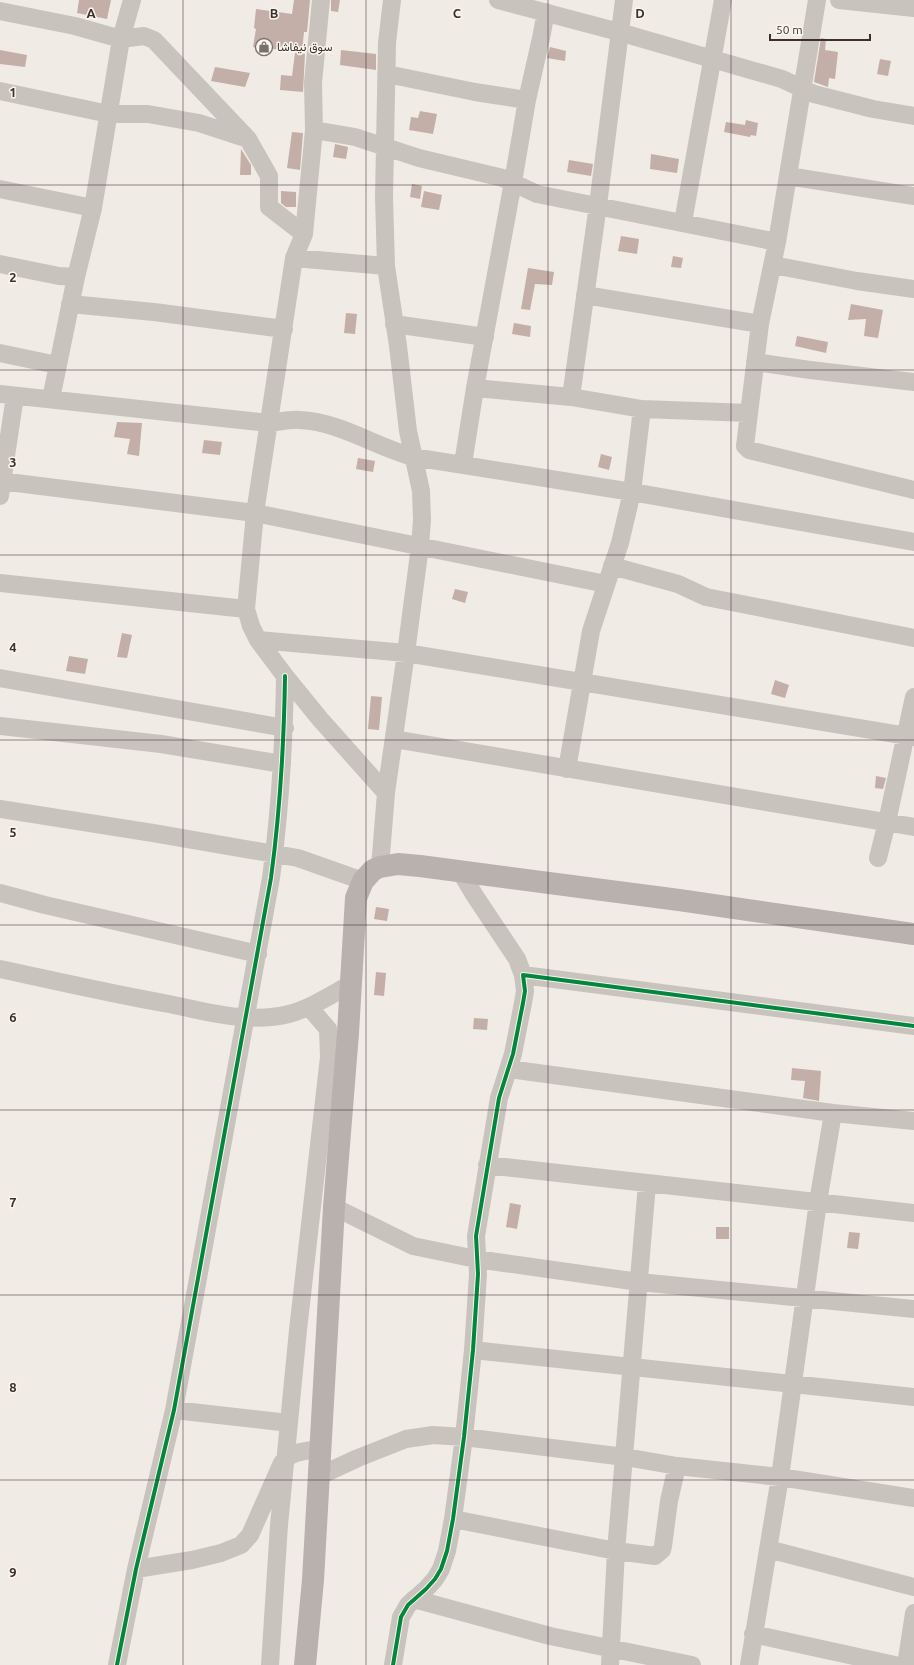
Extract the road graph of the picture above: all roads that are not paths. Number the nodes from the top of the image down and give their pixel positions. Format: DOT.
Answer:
graph roads {
  1 [pos="132,0"];
  2 [pos="321,0"];
  3 [pos="392,0"];
  4 [pos="498,0"];
  5 [pos="624,0"];
  6 [pos="723,0"];
  7 [pos="817,0"];
  8 [pos="840,0"];
  9 [pos="544,8"];
  10 [pos="914,8"];
  11 [pos="0,11"];
  12 [pos="619,32"];
  13 [pos="122,39"];
  14 [pos="712,59"];
  15 [pos="387,74"];
  16 [pos="802,89"];
  17 [pos="0,91"];
  18 [pos="527,100"];
  19 [pos="109,114"];
  20 [pos="914,116"];
  21 [pos="314,130"];
  22 [pos="248,139"];
  23 [pos="386,146"];
  24 [pos="788,176"];
  25 [pos="513,182"];
  26 [pos="0,189"];
  27 [pos="914,196"];
  28 [pos="598,205"];
  29 [pos="93,208"];
  30 [pos="683,222"];
  31 [pos="304,234"];
  32 [pos="778,242"];
  33 [pos="294,258"];
  34 [pos="0,264"];
  35 [pos="773,265"];
  36 [pos="386,266"];
  37 [pos="76,277"];
  38 [pos="914,289"];
  39 [pos="585,295"];
  40 [pos="70,304"];
  41 [pos="394,324"];
  42 [pos="760,324"];
  43 [pos="284,329"];
  44 [pos="485,337"];
  45 [pos="0,354"];
  46 [pos="755,362"];
  47 [pos="57,365"];
  48 [pos="914,382"];
  49 [pos="475,388"];
  50 [pos="8,395"];
  51 [pos="571,397"];
  52 [pos="51,399"];
  53 [pos="642,409"];
  54 [pos="750,413"];
  55 [pos="269,423"];
  56 [pos="413,456"];
  57 [pos="463,464"];
  58 [pos="1,486"];
  59 [pos="914,490"];
  60 [pos="632,492"];
  61 [pos="255,513"];
  62 [pos="914,542"];
  63 [pos="420,546"];
  64 [pos="612,566"];
  65 [pos="0,583"];
  66 [pos="606,584"];
  67 [pos="246,610"];
  68 [pos="914,638"];
  69 [pos="258,640"];
  70 [pos="406,653"];
  71 [pos="285,676"];
  72 [pos="0,678"];
  73 [pos="582,683"];
  74 [pos="914,697"];
  75 [pos="0,726"];
  76 [pos="284,728"];
  77 [pos="910,736"];
  78 [pos="394,739"];
  79 [pos="282,764"];
  80 [pos="567,769"];
  81 [pos="386,793"];
  82 [pos="0,809"];
  83 [pos="887,822"];
  84 [pos="914,827"];
  85 [pos="274,854"];
  86 [pos="878,858"];
  87 [pos="380,867"];
  88 [pos="460,871"];
  89 [pos="362,882"];
  90 [pos="0,893"];
  91 [pos="914,934"];
  92 [pos="258,954"];
  93 [pos="0,969"];
  94 [pos="523,975"];
  95 [pos="351,984"];
  96 [pos="309,1007"];
  97 [pos="247,1018"];
  98 [pos="914,1026"];
  99 [pos="508,1069"];
  100 [pos="832,1113"];
  101 [pos="914,1122"];
  102 [pos="488,1165"];
  103 [pos="647,1184"];
  104 [pos="818,1202"];
  105 [pos="334,1206"];
  106 [pos="914,1213"];
  107 [pos="476,1259"];
  108 [pos="639,1282"];
  109 [pos="805,1298"];
  110 [pos="914,1309"];
  111 [pos="472,1350"];
  112 [pos="632,1367"];
  113 [pos="793,1384"];
  114 [pos="914,1397"];
  115 [pos="174,1410"];
  116 [pos="289,1423"];
  117 [pos="464,1437"];
  118 [pos="319,1448"];
  119 [pos="286,1457"];
  120 [pos="625,1457"];
  121 [pos="677,1466"];
  122 [pos="319,1476"];
  123 [pos="780,1477"];
  124 [pos="914,1498"];
  125 [pos="453,1519"];
  126 [pos="768,1549"];
  127 [pos="616,1552"];
  128 [pos="136,1569"];
  129 [pos="914,1587"];
  130 [pos="414,1599"];
  131 [pos="914,1613"];
  132 [pos="753,1634"];
  133 [pos="610,1657"];
  134 [pos="117,1665"];
  135 [pos="270,1665"];
  136 [pos="305,1665"];
  137 [pos="393,1665"];
  138 [pos="692,1665"];
  139 [pos="749,1665"];
  140 [pos="895,1665"];
  141 [pos="906,1665"];
  1 -- 13 [label="street"];
  2 -- 21 [label="street"];
  3 -- 15 [label="street"];
  4 -- 9 [label="street"];
  5 -- 12 [label="street"];
  6 -- 14 [label="street"];
  7 -- 16 [label="street"];
  8 -- 10 [label="street"];
  9 -- 12 [label="street"];
  9 -- 18 [label="street"];
  11 -- 13 [label="street"];
  12 -- 14 [label="street"];
  12 -- 28 [label="street"];
  13 -- 19 [label="street"];
  13 -- 22 [label="street"];
  14 -- 16 [label="street"];
  14 -- 30 [label="street"];
  15 -- 18 [label="street"];
  15 -- 23 [label="street"];
  16 -- 20 [label="street"];
  16 -- 24 [label="street"];
  17 -- 19 [label="street"];
  18 -- 25 [label="street"];
  19 -- 22 [label="street"];
  19 -- 29 [label="street"];
  21 -- 23 [label="street"];
  21 -- 31 [label="street"];
  22 -- 31 [label="street"];
  23 -- 25 [label="street"];
  23 -- 36 [label="street"];
  24 -- 27 [label="street"];
  24 -- 32 [label="street"];
  25 -- 28 [label="street"];
  25 -- 44 [label="street"];
  26 -- 29 [label="street"];
  28 -- 30 [label="street"];
  28 -- 39 [label="street"];
  29 -- 37 [label="street"];
  30 -- 32 [label="street"];
  31 -- 33 [label="street"];
  32 -- 35 [label="street"];
  33 -- 36 [label="street"];
  33 -- 43 [label="street"];
  34 -- 37 [label="street"];
  35 -- 38 [label="street"];
  35 -- 42 [label="street"];
  36 -- 41 [label="street"];
  37 -- 40 [label="street"];
  39 -- 42 [label="street"];
  39 -- 51 [label="street"];
  40 -- 43 [label="street"];
  40 -- 47 [label="street"];
  41 -- 44 [label="street"];
  41 -- 56 [label="street"];
  42 -- 46 [label="street"];
  43 -- 55 [label="street"];
  44 -- 49 [label="street"];
  45 -- 47 [label="street"];
  46 -- 48 [label="street"];
  46 -- 54 [label="street"];
  47 -- 52 [label="street"];
  49 -- 51 [label="street"];
  49 -- 57 [label="street"];
  50 -- 52 [label="street"];
  50 -- 58 [label="street"];
  51 -- 53 [label="street"];
  52 -- 55 [label="street"];
  53 -- 54 [label="street"];
  53 -- 60 [label="street"];
  54 -- 59 [label="street"];
  55 -- 56 [label="street"];
  55 -- 61 [label="street"];
  56 -- 57 [label="street"];
  56 -- 63 [label="street"];
  57 -- 60 [label="street"];
  58 -- 61 [label="street"];
  60 -- 62 [label="street"];
  60 -- 64 [label="street"];
  61 -- 63 [label="street"];
  61 -- 67 [label="street"];
  63 -- 66 [label="street"];
  63 -- 70 [label="street"];
  64 -- 66 [label="street"];
  64 -- 68 [label="street"];
  65 -- 67 [label="street"];
  66 -- 73 [label="street"];
  67 -- 69 [label="street"];
  69 -- 70 [label="street"];
  69 -- 71 [label="street"];
  70 -- 73 [label="street"];
  70 -- 78 [label="street"];
  71 -- 76 [label="street"];
  71 -- 81 [label="street"];
  72 -- 76 [label="street"];
  73 -- 77 [label="street"];
  73 -- 80 [label="street"];
  74 -- 77 [label="street"];
  75 -- 79 [label="street"];
  76 -- 79 [label="street"];
  77 -- 83 [label="street"];
  78 -- 80 [label="street"];
  78 -- 81 [label="street"];
  79 -- 85 [label="street"];
  80 -- 83 [label="street"];
  81 -- 87 [label="street"];
  82 -- 85 [label="street"];
  83 -- 84 [label="street"];
  83 -- 86 [label="street"];
  85 -- 89 [label="street"];
  85 -- 92 [label="street"];
  87 -- 88 [label="main road"];
  87 -- 89 [label="main road"];
  88 -- 91 [label="main road"];
  88 -- 94 [label="street"];
  89 -- 95 [label="main road"];
  90 -- 92 [label="street"];
  92 -- 97 [label="street"];
  93 -- 97 [label="street"];
  94 -- 98 [label="street"];
  94 -- 99 [label="street"];
  95 -- 96 [label="street"];
  95 -- 105 [label="main road"];
  96 -- 97 [label="street"];
  96 -- 116 [label="street"];
  97 -- 115 [label="street"];
  99 -- 100 [label="street"];
  99 -- 102 [label="street"];
  100 -- 101 [label="street"];
  100 -- 104 [label="street"];
  102 -- 103 [label="street"];
  102 -- 107 [label="street"];
  103 -- 104 [label="street"];
  103 -- 108 [label="street"];
  104 -- 106 [label="street"];
  104 -- 109 [label="street"];
  105 -- 107 [label="street"];
  105 -- 118 [label="main road"];
  107 -- 108 [label="street"];
  107 -- 111 [label="street"];
  108 -- 109 [label="street"];
  108 -- 112 [label="street"];
  109 -- 110 [label="street"];
  109 -- 113 [label="street"];
  111 -- 112 [label="street"];
  111 -- 117 [label="street"];
  112 -- 113 [label="street"];
  112 -- 120 [label="street"];
  113 -- 114 [label="street"];
  113 -- 123 [label="street"];
  115 -- 116 [label="street"];
  115 -- 128 [label="street"];
  116 -- 119 [label="street"];
  117 -- 120 [label="street"];
  117 -- 122 [label="street"];
  117 -- 125 [label="street"];
  118 -- 119 [label="street"];
  118 -- 122 [label="main road"];
  119 -- 128 [label="street"];
  119 -- 135 [label="street"];
  120 -- 121 [label="street"];
  120 -- 127 [label="street"];
  121 -- 123 [label="street"];
  121 -- 127 [label="street"];
  122 -- 136 [label="main road"];
  123 -- 124 [label="street"];
  123 -- 126 [label="street"];
  125 -- 127 [label="street"];
  125 -- 130 [label="street"];
  126 -- 129 [label="street"];
  126 -- 132 [label="street"];
  127 -- 133 [label="street"];
  128 -- 134 [label="street"];
  130 -- 133 [label="street"];
  130 -- 137 [label="street"];
  131 -- 141 [label="street"];
  132 -- 139 [label="street"];
  132 -- 140 [label="street"];
  133 -- 138 [label="street"];
}
